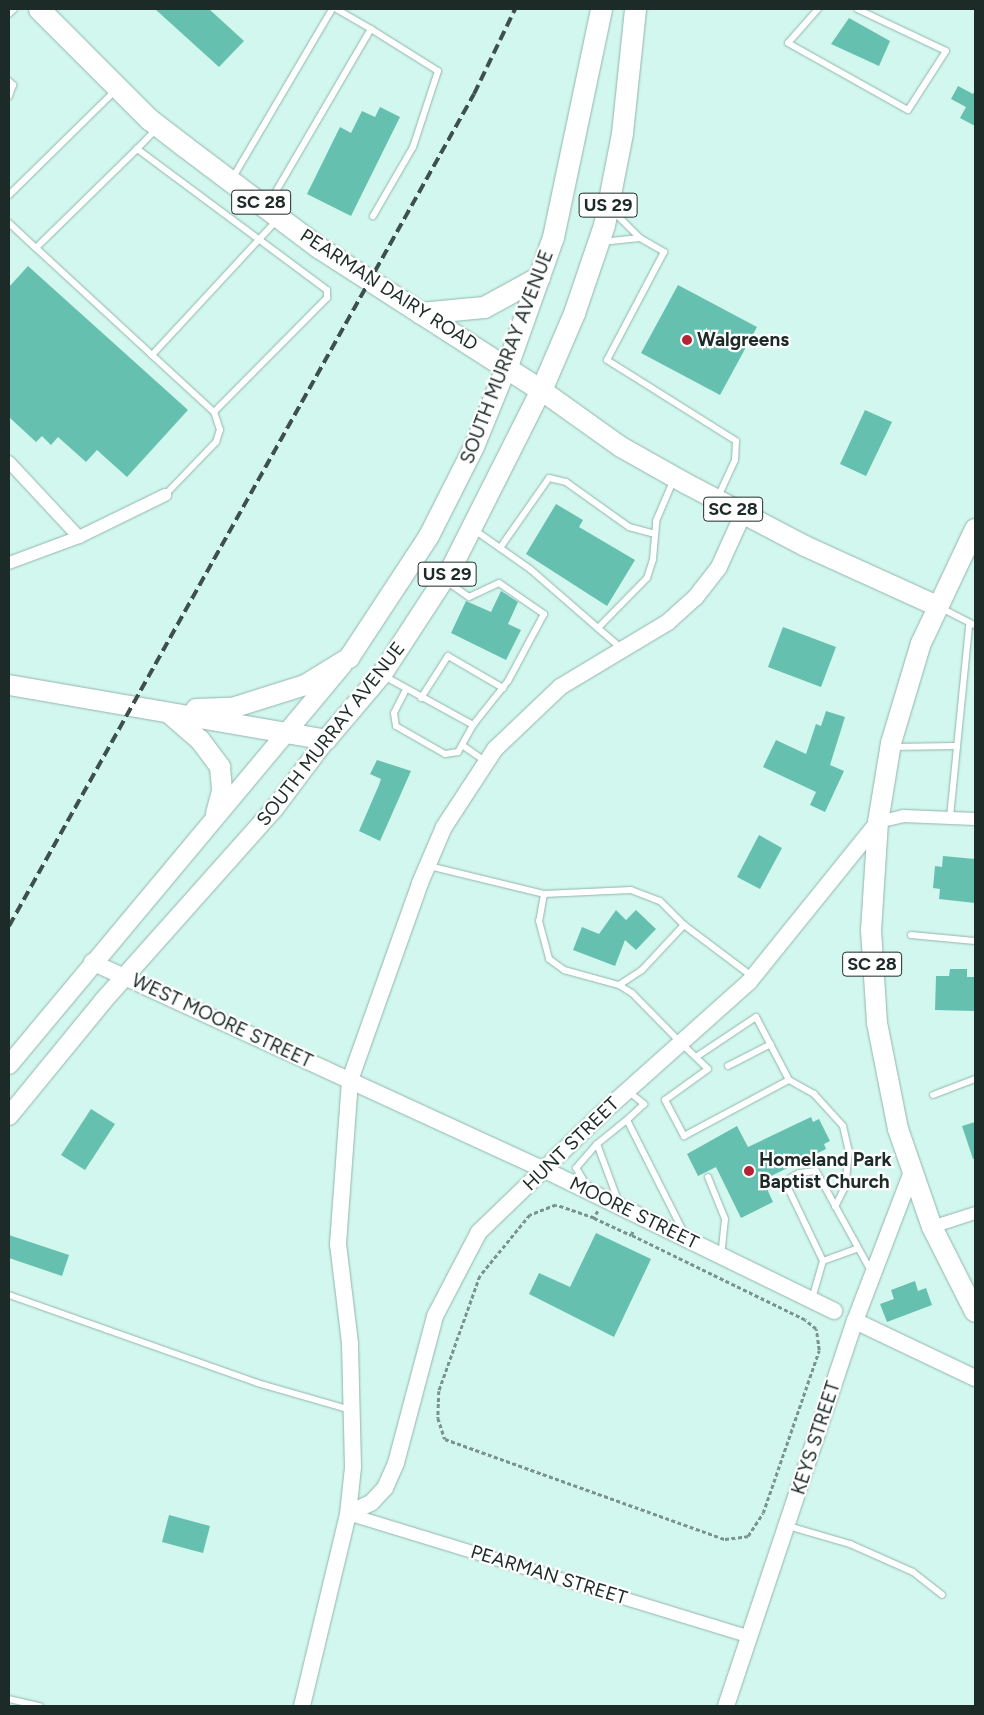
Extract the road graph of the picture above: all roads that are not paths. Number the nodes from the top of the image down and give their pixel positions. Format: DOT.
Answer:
graph roads {
  1 [pos="14,9"];
  2 [pos="39,9"];
  3 [pos="332,9"];
  4 [pos="337,9"];
  5 [pos="601,9"];
  6 [pos="635,9"];
  7 [pos="818,9"];
  8 [pos="857,9"];
  9 [pos="9,14"];
  10 [pos="371,29"];
  11 [pos="9,81"];
  12 [pos="117,89"];
  13 [pos="9,96"];
  14 [pos="158,126"];
  15 [pos="138,149"];
  16 [pos="231,180"];
  17 [pos="9,195"];
  18 [pos="608,206"];
  19 [pos="273,211"];
  20 [pos="373,216"];
  21 [pos="9,223"];
  22 [pos="640,238"];
  23 [pos="262,241"];
  24 [pos="598,243"];
  25 [pos="36,248"];
  26 [pos="539,277"];
  27 [pos="420,313"];
  28 [pos="152,354"];
  29 [pos="507,366"];
  30 [pos="541,390"];
  31 [pos="214,412"];
  32 [pos="9,462"];
  33 [pos="674,478"];
  34 [pos="165,496"];
  35 [pos="716,500"];
  36 [pos="742,514"];
  37 [pos="472,529"];
  38 [pos="975,529"];
  39 [pos="655,534"];
  40 [pos="79,537"];
  41 [pos="500,548"];
  42 [pos="9,563"];
  43 [pos="443,580"];
  44 [pos="937,606"];
  45 [pos="972,625"];
  46 [pos="598,628"];
  47 [pos="622,648"];
  48 [pos="348,658"];
  49 [pos="382,674"];
  50 [pos="9,685"];
  51 [pos="502,688"];
  52 [pos="405,691"];
  53 [pos="421,698"];
  54 [pos="166,711"];
  55 [pos="474,725"];
  56 [pos="286,730"];
  57 [pos="326,740"];
  58 [pos="462,745"];
  59 [pos="956,746"];
  60 [pos="890,747"];
  61 [pos="486,762"];
  62 [pos="216,813"];
  63 [pos="950,817"];
  64 [pos="975,820"];
  65 [pos="878,822"];
  66 [pos="428,866"];
  67 [pos="544,894"];
  68 [pos="684,925"];
  69 [pos="911,935"];
  70 [pos="975,941"];
  71 [pos="92,962"];
  72 [pos="125,976"];
  73 [pos="754,977"];
  74 [pos="619,985"];
  75 [pos="681,1044"];
  76 [pos="771,1044"];
  77 [pos="696,1057"];
  78 [pos="9,1064"];
  79 [pos="728,1066"];
  80 [pos="975,1079"];
  81 [pos="350,1080"];
  82 [pos="789,1080"];
  83 [pos="628,1090"];
  84 [pos="933,1095"];
  85 [pos="9,1116"];
  86 [pos="627,1120"];
  87 [pos="597,1144"];
  88 [pos="543,1169"];
  89 [pos="912,1172"];
  90 [pos="708,1177"];
  91 [pos="598,1196"];
  92 [pos="620,1207"];
  93 [pos="835,1207"];
  94 [pos="975,1213"];
  95 [pos="932,1227"];
  96 [pos="686,1239"];
  97 [pos="858,1248"];
  98 [pos="721,1256"];
  99 [pos="823,1261"];
  100 [pos="874,1275"];
  101 [pos="9,1295"];
  102 [pos="812,1300"];
  103 [pos="834,1311"];
  104 [pos="975,1312"];
  105 [pos="855,1321"];
  106 [pos="975,1378"];
  107 [pos="354,1412"];
  108 [pos="348,1514"];
  109 [pos="787,1525"];
  110 [pos="942,1594"];
  111 [pos="750,1637"];
  112 [pos="9,1699"];
  113 [pos="40,1706"];
  114 [pos="302,1706"];
  115 [pos="726,1706"];
  1 -- 9 [label="lane"];
  2 -- 12 [label="highway, PEARMAN DAIRY ROAD / SC 28"];
  3 -- 16 [label="lane"];
  4 -- 10 [label="lane"];
  5 -- 26 [label="highway, SOUTH MURRAY AVENUE / US 29"];
  6 -- 18 [label="highway, SOUTH MURRAY AVENUE / US 29"];
  7 -- 8 [label="lane"];
  10 -- 19 [label="lane"];
  10 -- 20 [label="lane"];
  11 -- 13 [label="lane"];
  12 -- 14 [label="highway, PEARMAN DAIRY ROAD / SC 28"];
  12 -- 17 [label="lane"];
  14 -- 15 [label="lane"];
  14 -- 16 [label="highway, PEARMAN DAIRY ROAD / SC 28"];
  15 -- 23 [label="lane"];
  15 -- 25 [label="lane"];
  16 -- 19 [label="highway, PEARMAN DAIRY ROAD / SC 28"];
  18 -- 22 [label="lane"];
  18 -- 24 [label="highway, SOUTH MURRAY AVENUE / US 29"];
  19 -- 23 [label="lane"];
  19 -- 27 [label="highway, PEARMAN DAIRY ROAD / SC 28"];
  21 -- 25 [label="lane"];
  22 -- 24 [label="lane"];
  22 -- 35 [label="lane"];
  23 -- 28 [label="lane"];
  23 -- 31 [label="lane"];
  24 -- 30 [label="highway, SOUTH MURRAY AVENUE / US 29"];
  25 -- 28 [label="lane"];
  26 -- 27 [label="highway"];
  26 -- 29 [label="highway, SOUTH MURRAY AVENUE / US 29"];
  27 -- 29 [label="highway, PEARMAN DAIRY ROAD / SC 28"];
  28 -- 31 [label="lane"];
  29 -- 30 [label="highway, PEARMAN DAIRY ROAD / SC 28"];
  29 -- 48 [label="main road, SOUTH MURRAY AVENUE / US 29"];
  30 -- 33 [label="main road, SC 28"];
  30 -- 37 [label="main road, SOUTH MURRAY AVENUE / US 29"];
  31 -- 34 [label="lane"];
  32 -- 40 [label="street"];
  33 -- 35 [label="main road, SC 28"];
  33 -- 39 [label="lane"];
  34 -- 40 [label="street"];
  35 -- 36 [label="main road, SC 28"];
  36 -- 44 [label="main road, SC 28"];
  36 -- 47 [label="street"];
  37 -- 41 [label="lane"];
  37 -- 43 [label="main road, SOUTH MURRAY AVENUE / US 29"];
  38 -- 44 [label="main road"];
  39 -- 41 [label="lane"];
  39 -- 46 [label="lane"];
  40 -- 42 [label="street"];
  41 -- 46 [label="lane"];
  43 -- 49 [label="main road, SOUTH MURRAY AVENUE / US 29"];
  43 -- 51 [label="lane"];
  44 -- 45 [label="lane"];
  44 -- 60 [label="main road, SC 28"];
  45 -- 59 [label="lane"];
  46 -- 47 [label="lane"];
  47 -- 61 [label="street"];
  48 -- 54 [label="main road, US 29"];
  48 -- 56 [label="main road, SOUTH MURRAY AVENUE"];
  49 -- 52 [label="lane"];
  49 -- 57 [label="main road, SOUTH MURRAY AVENUE / US 29"];
  50 -- 54 [label="main road, US 29"];
  51 -- 53 [label="lane"];
  51 -- 55 [label="lane"];
  52 -- 53 [label="lane"];
  52 -- 58 [label="lane"];
  53 -- 55 [label="lane"];
  54 -- 56 [label="main road, US 29"];
  54 -- 62 [label="main road"];
  55 -- 58 [label="lane"];
  56 -- 57 [label="main road, US 29"];
  56 -- 62 [label="main road, SOUTH MURRAY AVENUE"];
  57 -- 72 [label="main road, SOUTH MURRAY AVENUE"];
  58 -- 61 [label="lane"];
  59 -- 60 [label="lane"];
  59 -- 63 [label="lane"];
  60 -- 65 [label="main road, SC 28"];
  61 -- 66 [label="street"];
  62 -- 71 [label="main road, SOUTH MURRAY AVENUE"];
  63 -- 64 [label="street"];
  63 -- 65 [label="street"];
  65 -- 73 [label="street, HUNT STREET"];
  65 -- 89 [label="main road, SC 28"];
  66 -- 67 [label="lane"];
  66 -- 81 [label="street"];
  67 -- 68 [label="lane"];
  67 -- 74 [label="lane"];
  68 -- 73 [label="lane"];
  68 -- 74 [label="lane"];
  69 -- 70 [label="lane"];
  71 -- 72 [label="street, WEST MOORE STREET"];
  71 -- 78 [label="main road, SOUTH MURRAY AVENUE"];
  72 -- 81 [label="street, WEST MOORE STREET"];
  72 -- 85 [label="main road, SOUTH MURRAY AVENUE"];
  73 -- 75 [label="street, HUNT STREET"];
  74 -- 75 [label="lane"];
  75 -- 77 [label="lane"];
  75 -- 83 [label="street, HUNT STREET"];
  76 -- 77 [label="lane"];
  76 -- 79 [label="lane"];
  76 -- 82 [label="lane"];
  77 -- 82 [label="lane"];
  80 -- 84 [label="lane"];
  81 -- 88 [label="street, MOORE STREET"];
  81 -- 107 [label="street"];
  82 -- 93 [label="lane"];
  83 -- 86 [label="lane"];
  83 -- 88 [label="street, HUNT STREET"];
  86 -- 87 [label="lane"];
  86 -- 96 [label="lane"];
  87 -- 91 [label="lane"];
  87 -- 92 [label="lane"];
  88 -- 91 [label="street, MOORE STREET"];
  88 -- 108 [label="street, HUNT STREET"];
  89 -- 95 [label="main road, SC 28"];
  89 -- 100 [label="street, KEYS STREET"];
  90 -- 98 [label="lane"];
  91 -- 92 [label="street, MOORE STREET"];
  92 -- 96 [label="street, MOORE STREET"];
  93 -- 97 [label="lane"];
  93 -- 99 [label="lane"];
  94 -- 95 [label="street"];
  95 -- 104 [label="main road, SC 28"];
  96 -- 98 [label="street, MOORE STREET"];
  97 -- 99 [label="lane"];
  97 -- 100 [label="lane"];
  98 -- 102 [label="street, MOORE STREET"];
  99 -- 102 [label="lane"];
  100 -- 105 [label="street, KEYS STREET"];
  101 -- 107 [label="lane"];
  102 -- 103 [label="street, MOORE STREET"];
  105 -- 106 [label="street"];
  105 -- 109 [label="street, KEYS STREET"];
  107 -- 108 [label="street"];
  108 -- 111 [label="street, PEARMAN STREET"];
  108 -- 114 [label="street"];
  109 -- 110 [label="lane"];
  109 -- 111 [label="street, KEYS STREET"];
  111 -- 115 [label="street, KEYS STREET"];
  112 -- 113 [label="lane"];
}
